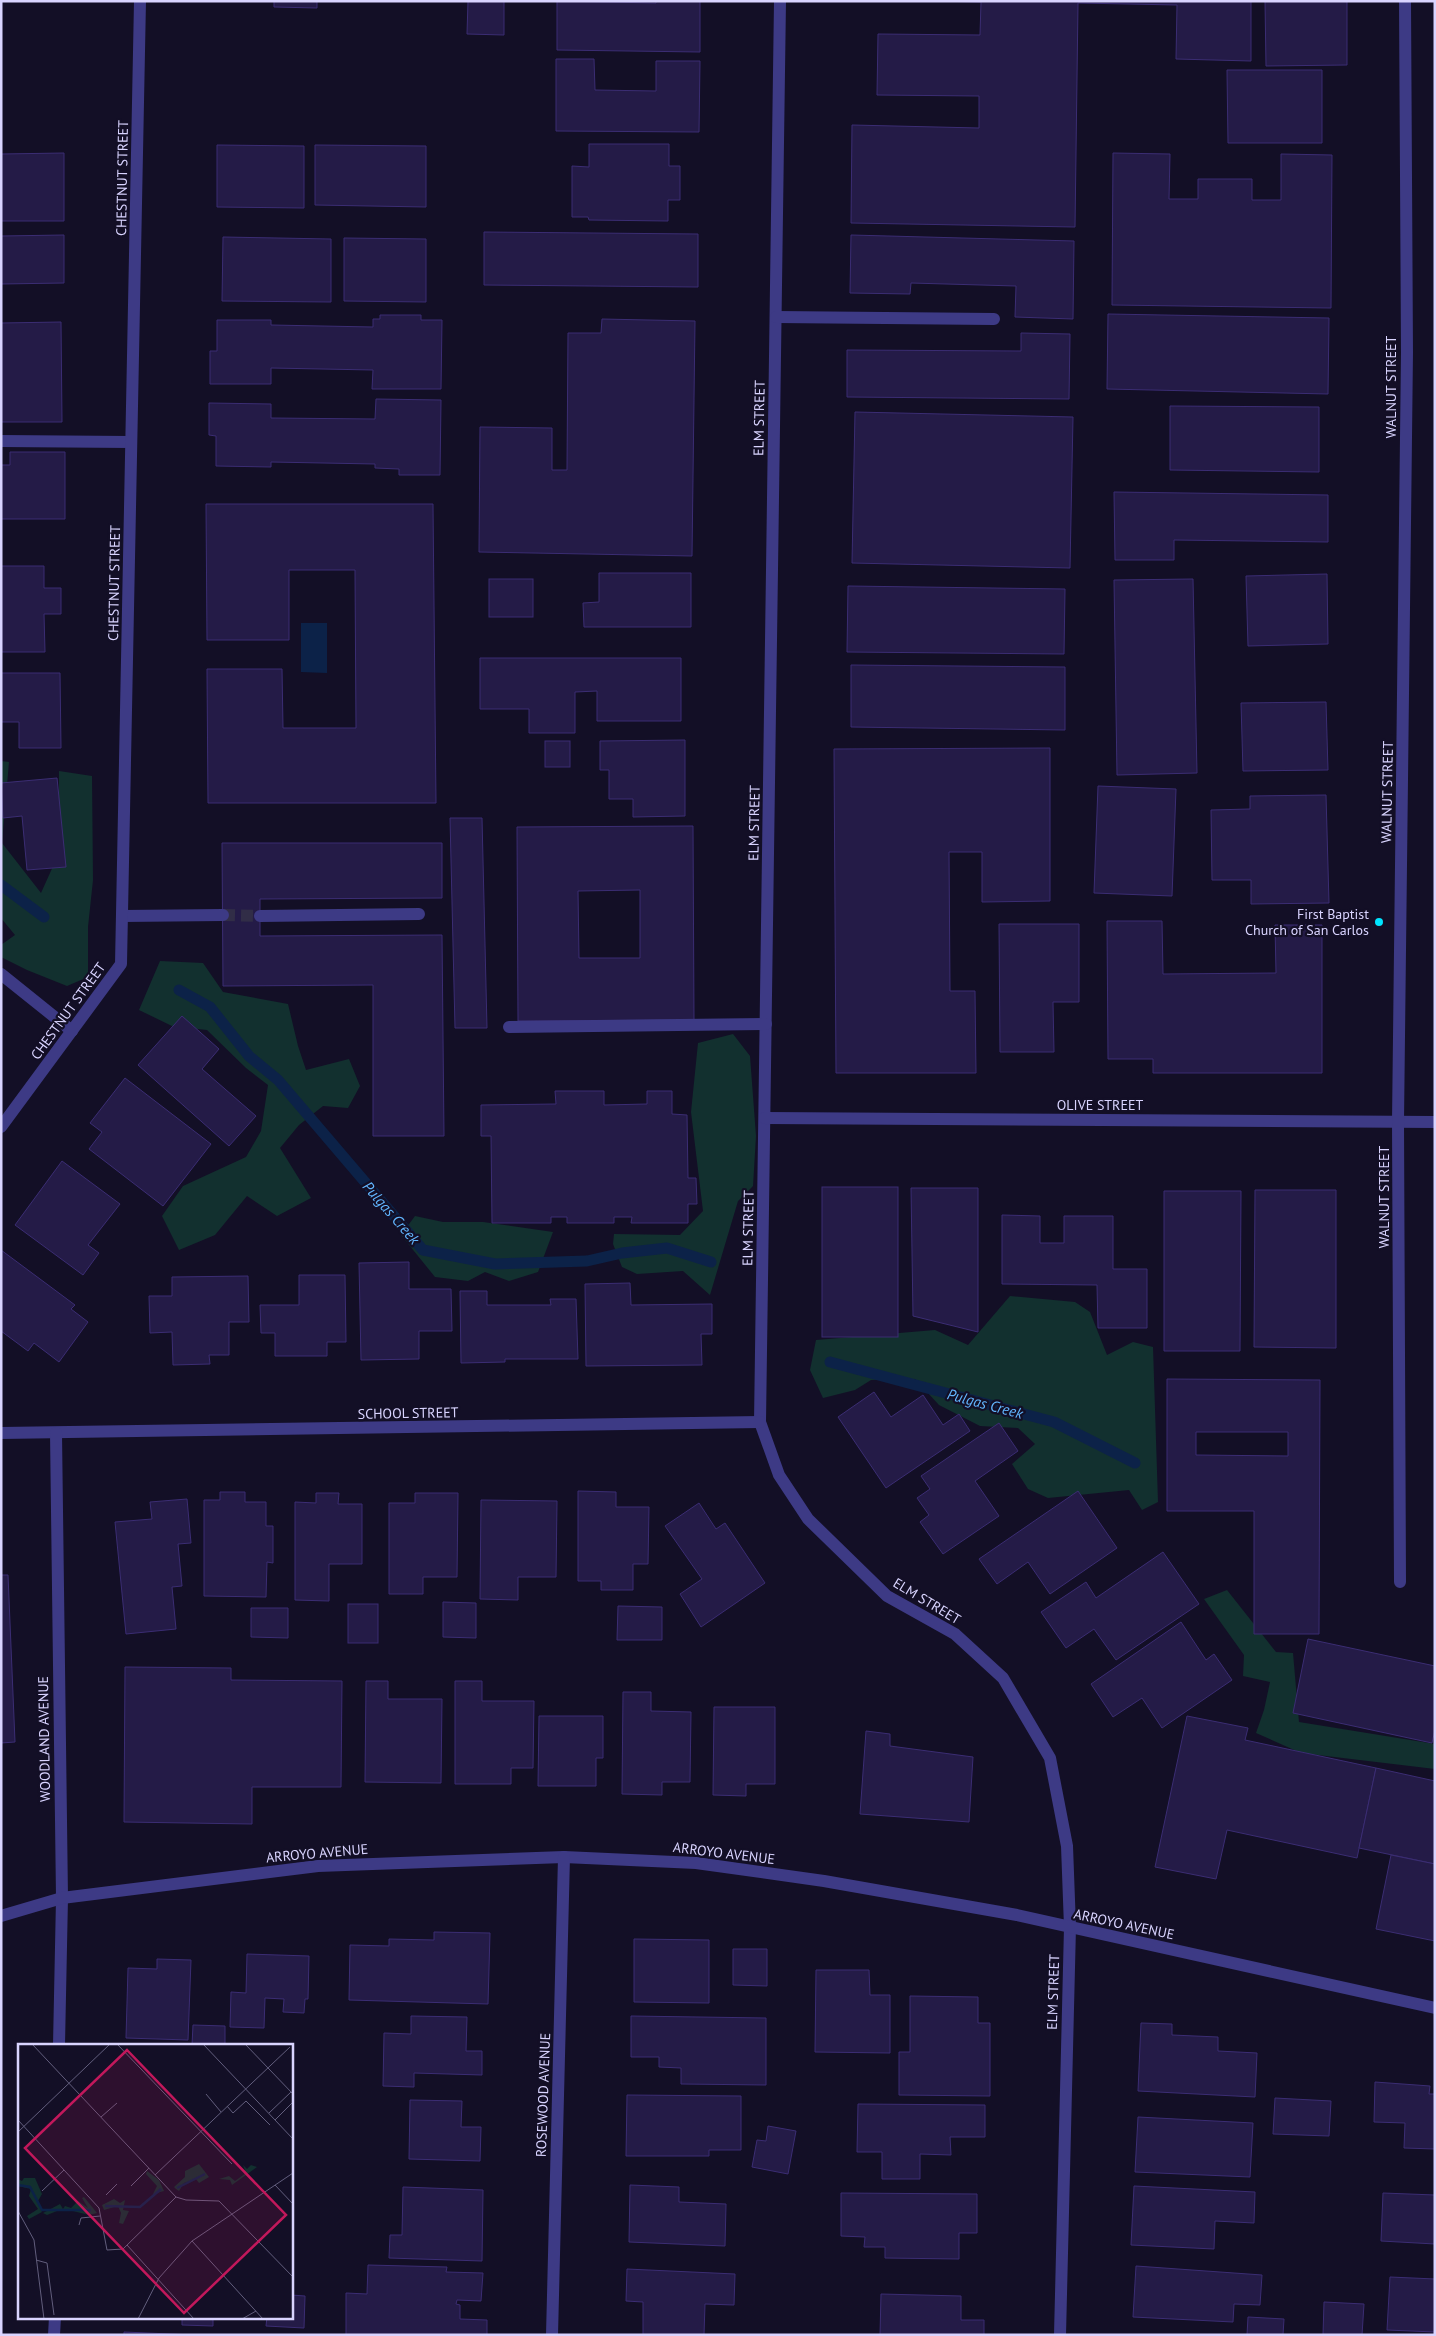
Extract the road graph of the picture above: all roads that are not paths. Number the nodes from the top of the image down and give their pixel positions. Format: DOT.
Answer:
graph roads {
  1 [pos="140,1"];
  2 [pos="780,1"];
  3 [pos="1405,1"];
  4 [pos="776,317"];
  5 [pos="994,319"];
  6 [pos="1,441"];
  7 [pos="131,442"];
  8 [pos="419,914"];
  9 [pos="223,915"];
  10 [pos="122,916"];
  11 [pos="260,916"];
  12 [pos="1,974"];
  13 [pos="766,1024"];
  14 [pos="509,1027"];
  15 [pos="72,1031"];
  16 [pos="765,1118"];
  17 [pos="1398,1122"];
  18 [pos="1435,1122"];
  19 [pos="1,1127"];
  20 [pos="760,1422"];
  21 [pos="1,1433"];
  22 [pos="56,1433"];
  23 [pos="1400,1582"];
  24 [pos="564,1856"];
  25 [pos="62,1898"];
  26 [pos="1,1916"];
  27 [pos="1070,1927"];
  28 [pos="1435,2008"];
  29 [pos="60,2044"];
  30 [pos="55,2318"];
  31 [pos="54,2335"];
  32 [pos="552,2335"];
  33 [pos="1060,2335"];
  1 -- 7 [label="street, CHESTNUT STREET"];
  2 -- 4 [label="street, ELM STREET"];
  3 -- 17 [label="street, WALNUT STREET"];
  4 -- 5 [label="street"];
  4 -- 13 [label="street, ELM STREET"];
  6 -- 7 [label="street"];
  7 -- 10 [label="street, CHESTNUT STREET"];
  8 -- 11 [label="street"];
  9 -- 10 [label="street"];
  10 -- 15 [label="street, CHESTNUT STREET"];
  12 -- 15 [label="street"];
  13 -- 14 [label="street"];
  13 -- 16 [label="street, ELM STREET"];
  15 -- 19 [label="street, CHESTNUT STREET"];
  16 -- 17 [label="street, OLIVE STREET"];
  16 -- 20 [label="street, ELM STREET"];
  17 -- 18 [label="street, OLIVE STREET"];
  17 -- 23 [label="street, WALNUT STREET"];
  20 -- 22 [label="street, SCHOOL STREET"];
  20 -- 27 [label="street, ELM STREET"];
  21 -- 22 [label="street"];
  22 -- 25 [label="street, WOODLAND AVENUE"];
  24 -- 25 [label="street, ARROYO AVENUE"];
  24 -- 27 [label="street, ARROYO AVENUE"];
  24 -- 32 [label="street, ROSEWOOD AVENUE"];
  25 -- 26 [label="street, ARROYO AVENUE"];
  25 -- 29 [label="street, WOODLAND AVENUE"];
  27 -- 28 [label="street, ARROYO AVENUE"];
  27 -- 33 [label="street, ELM STREET"];
  30 -- 31 [label="street"];
}
